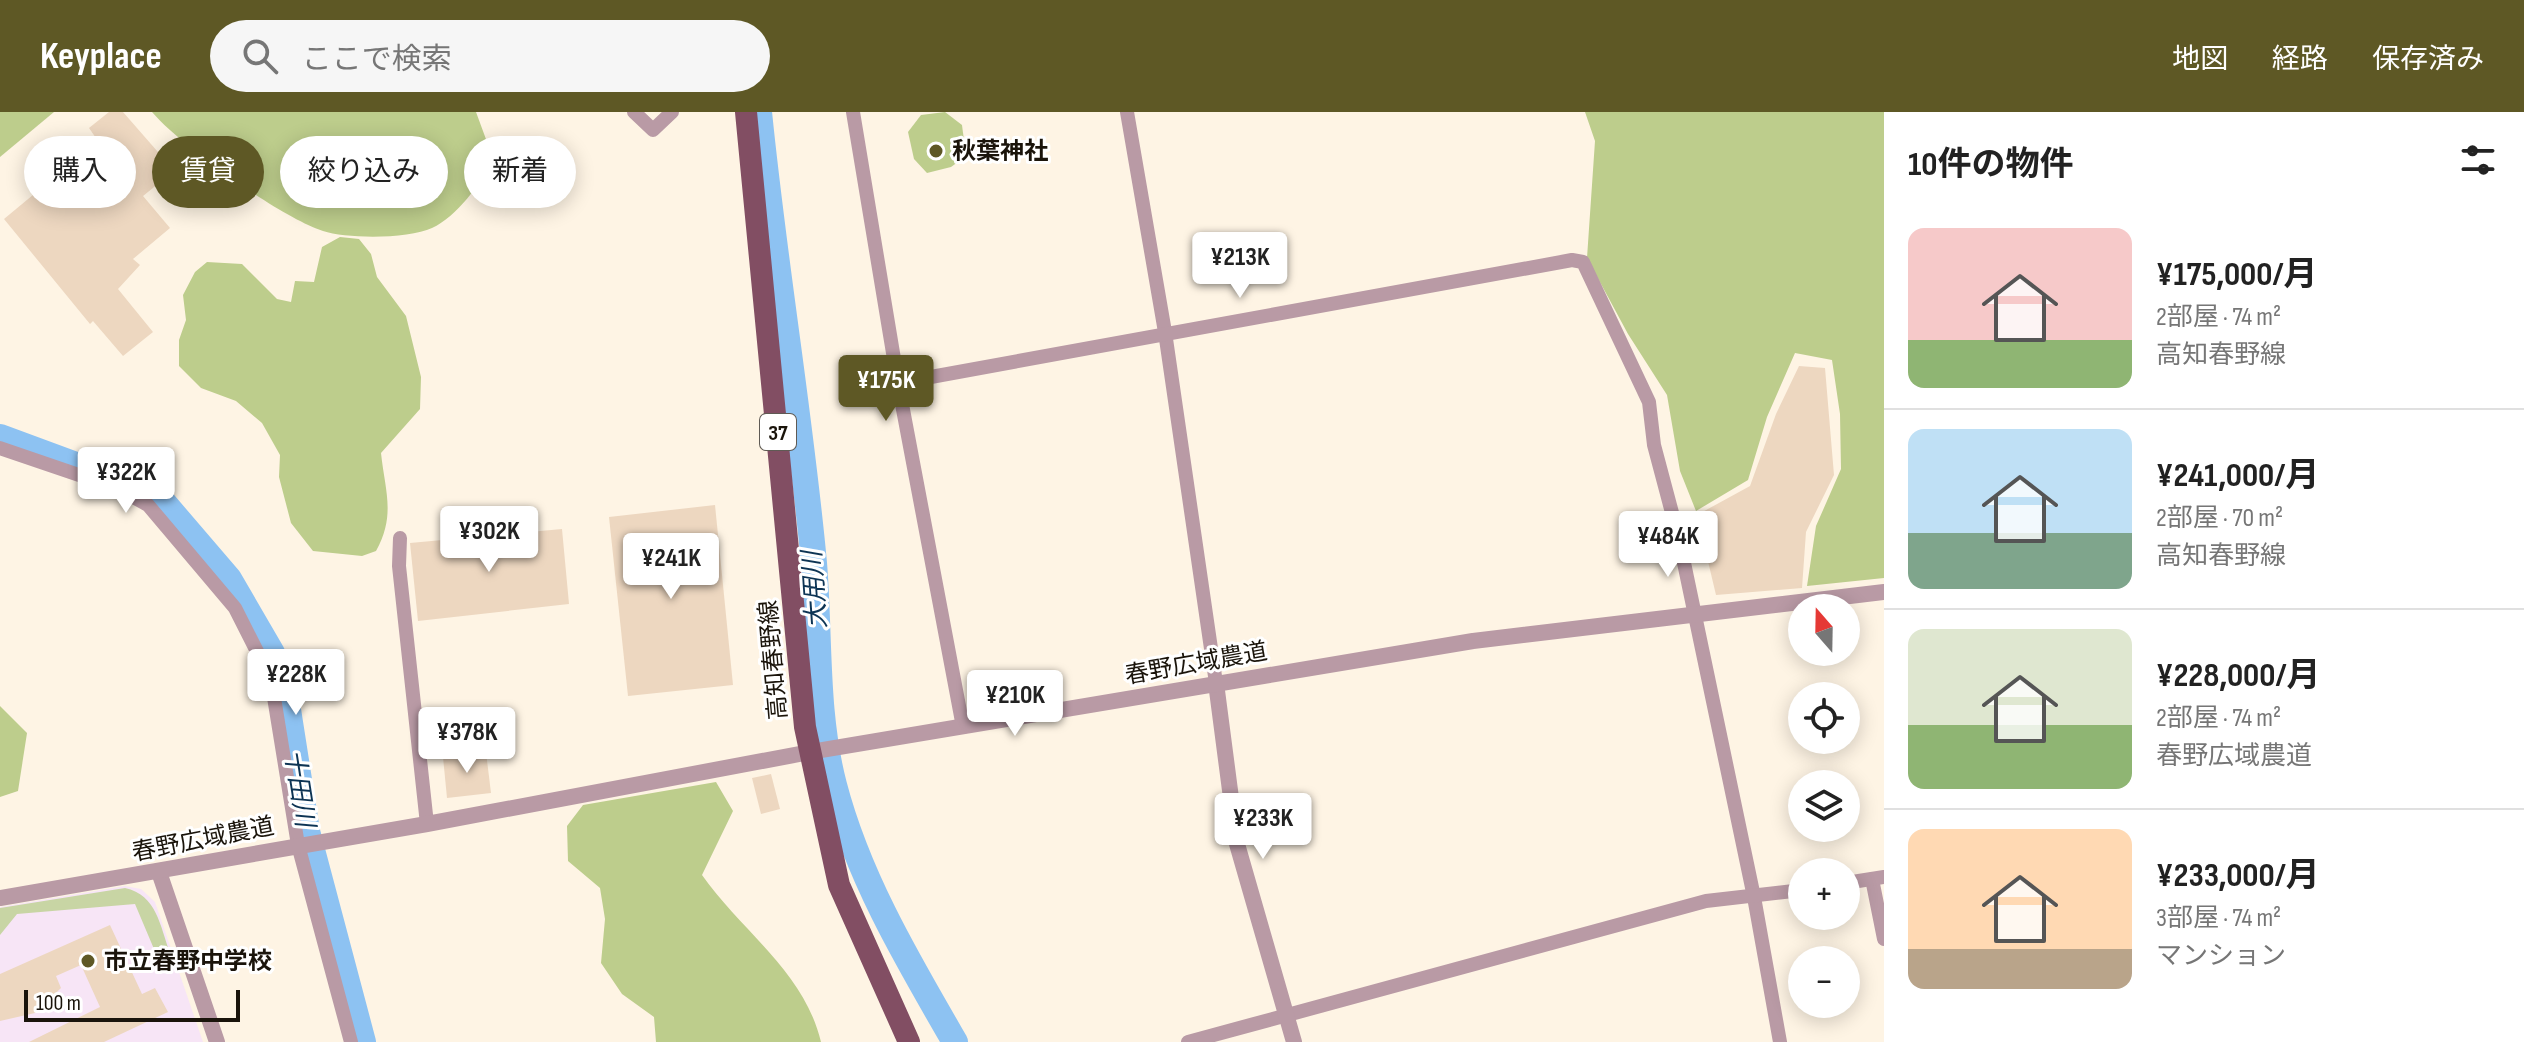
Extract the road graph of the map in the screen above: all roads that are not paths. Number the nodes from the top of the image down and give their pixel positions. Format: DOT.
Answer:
graph roads {
  1 [pos="634,112"];
  2 [pos="672,112"];
  3 [pos="746,112"];
  4 [pos="853,112"];
  5 [pos="1127,112"];
  6 [pos="1165,332"];
  7 [pos="898,383"];
  8 [pos="0,448"];
  9 [pos="400,538"];
  10 [pos="1884,592"];
  11 [pos="1703,613"];
  12 [pos="1216,683"];
  13 [pos="963,727"];
  14 [pos="810,752"];
  15 [pos="427,824"];
  16 [pos="301,845"];
  17 [pos="159,872"];
  18 [pos="1878,878"];
  19 [pos="1788,892"];
  20 [pos="1754,897"];
  21 [pos="0,898"];
  22 [pos="1884,939"];
  23 [pos="1287,1016"];
  24 [pos="217,1042"];
  25 [pos="351,1042"];
  26 [pos="909,1042"];
  27 [pos="1188,1042"];
  28 [pos="1294,1042"];
  29 [pos="1780,1042"];
  1 -- 2 [label="street"];
  3 -- 14 [label="main road, 高知春野線 / 37"];
  4 -- 7 [label="street"];
  5 -- 6 [label="street"];
  6 -- 7 [label="street"];
  6 -- 11 [label="street"];
  6 -- 12 [label="street"];
  7 -- 13 [label="street"];
  8 -- 16 [label="street"];
  9 -- 15 [label="street"];
  10 -- 11 [label="street, 春野広域農道"];
  11 -- 12 [label="street, 春野広域農道"];
  11 -- 20 [label="street"];
  12 -- 13 [label="street, 春野広域農道"];
  12 -- 23 [label="street"];
  13 -- 14 [label="street, 春野広域農道"];
  14 -- 15 [label="street, 春野広域農道"];
  14 -- 26 [label="main road, 高知春野線 / 37"];
  15 -- 16 [label="street, 春野広域農道"];
  16 -- 17 [label="street, 春野広域農道"];
  16 -- 25 [label="street"];
  17 -- 21 [label="street, 春野広域農道"];
  17 -- 24 [label="street"];
  18 -- 22 [label="street"];
  19 -- 20 [label="street"];
  20 -- 23 [label="street"];
  20 -- 29 [label="street"];
  23 -- 27 [label="street"];
  23 -- 28 [label="street"];
}
